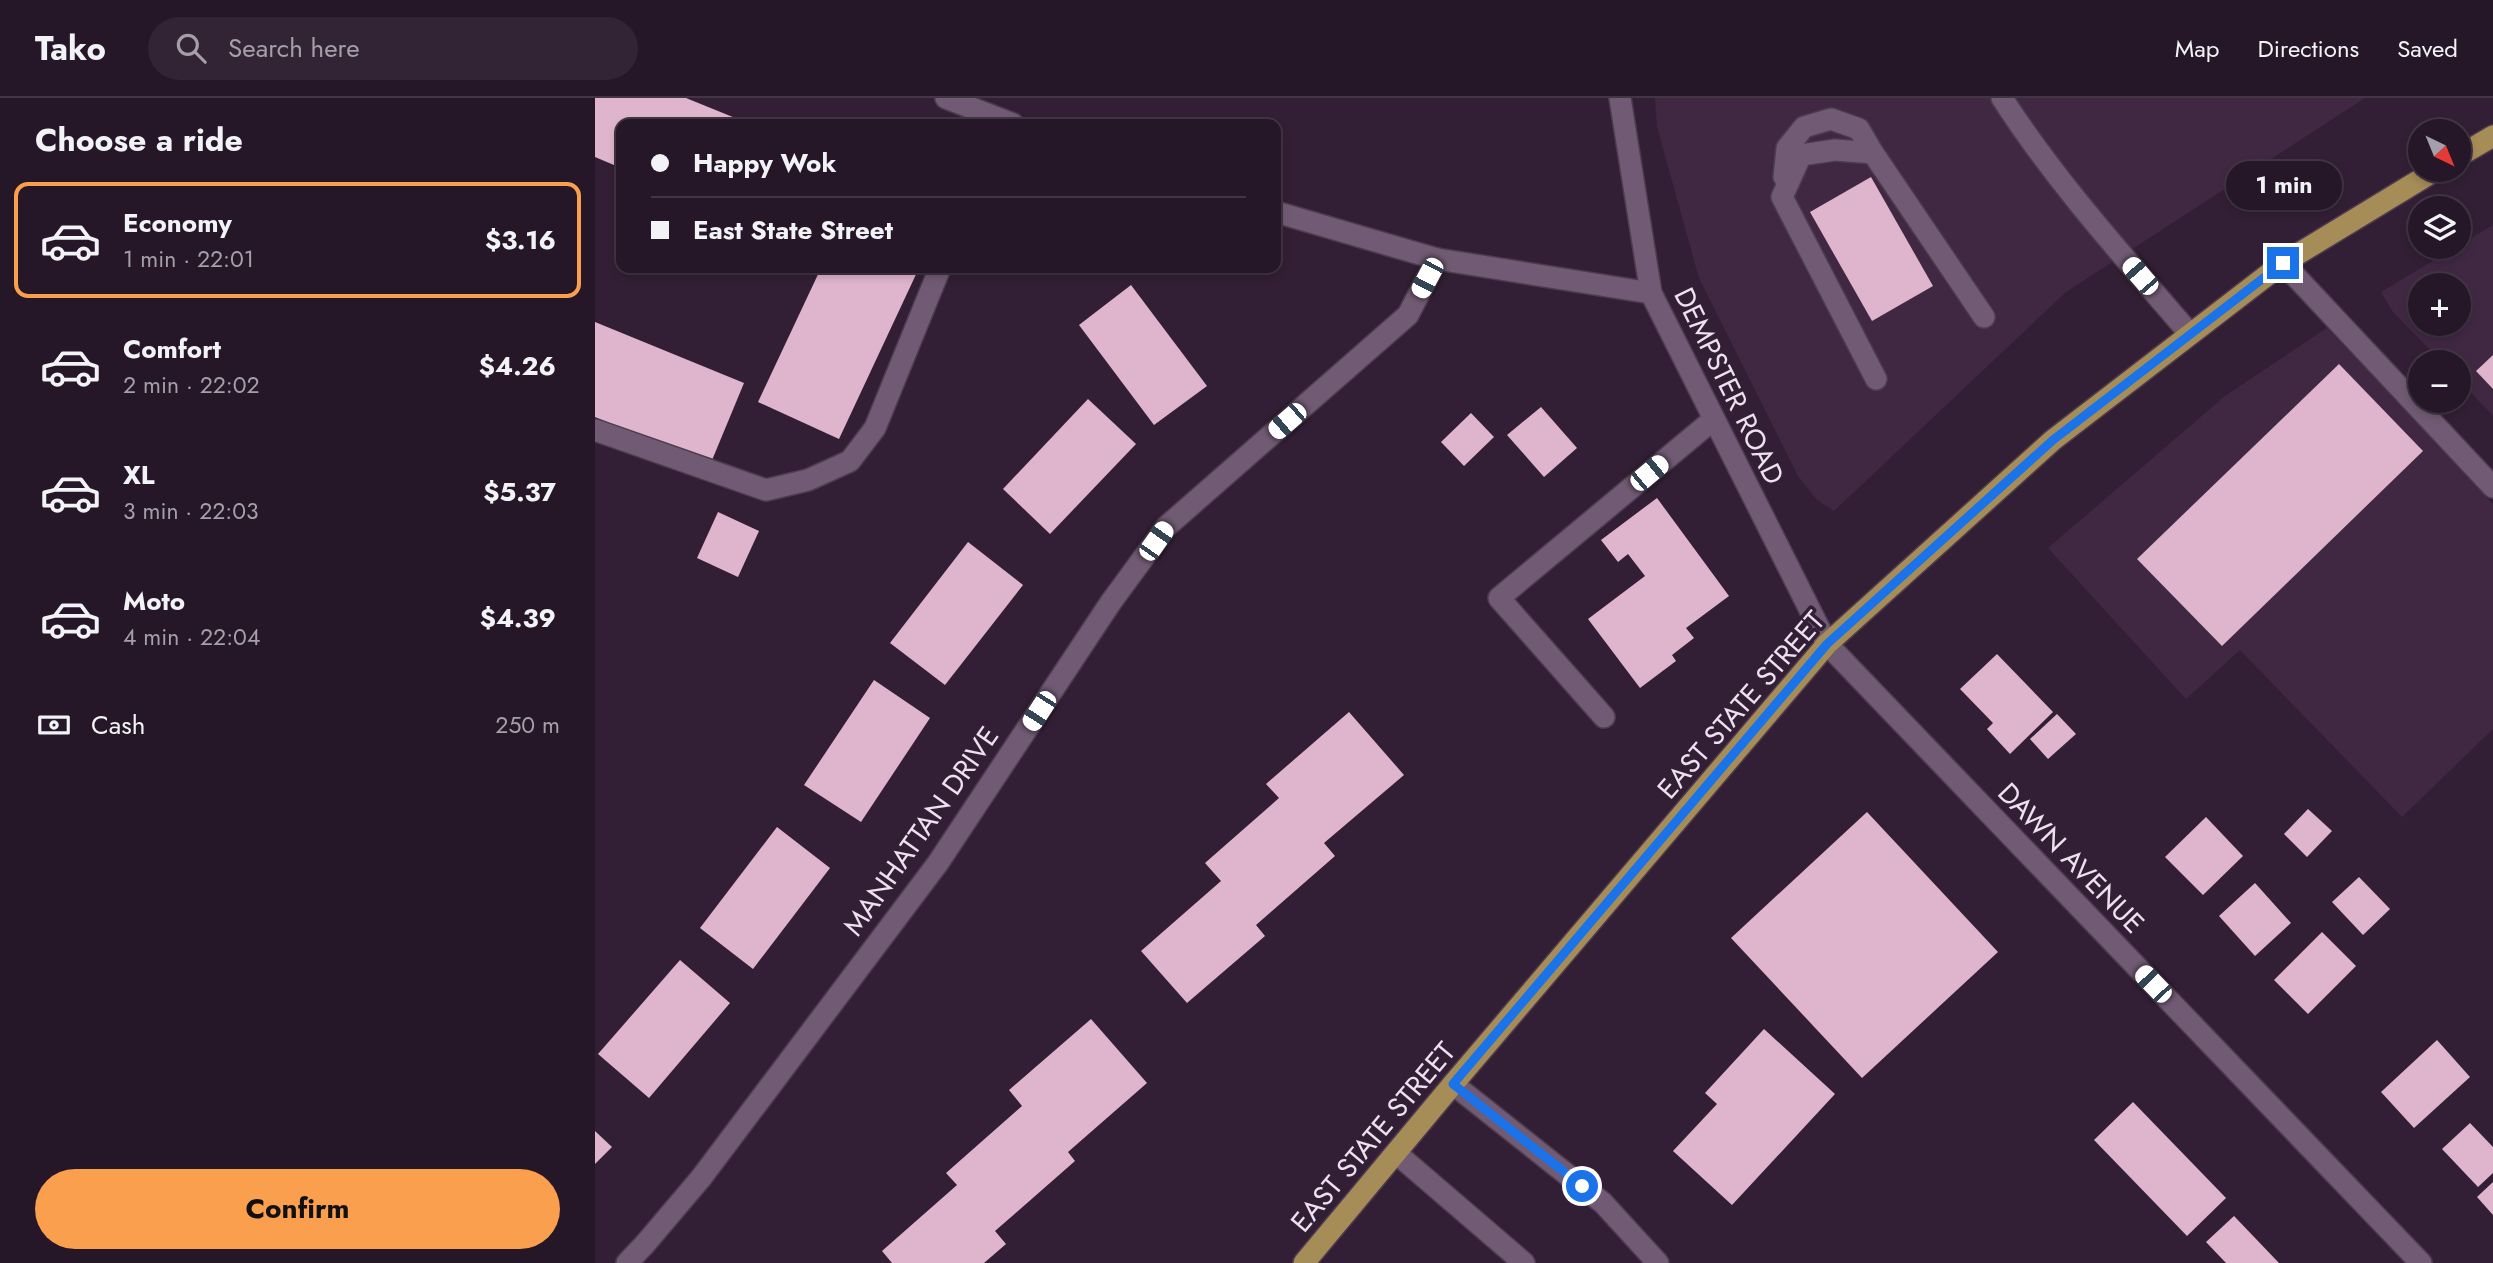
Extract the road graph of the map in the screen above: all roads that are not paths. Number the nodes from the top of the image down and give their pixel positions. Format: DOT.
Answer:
graph roads {
  1 [pos="946,98"];
  2 [pos="1620,98"];
  3 [pos="2002,98"];
  4 [pos="1000,119"];
  5 [pos="2493,136"];
  6 [pos="2471,149"];
  7 [pos="1873,153"];
  8 [pos="2416,182"];
  9 [pos="1781,197"];
  10 [pos="1281,213"];
  11 [pos="1437,260"];
  12 [pos="2283,263"];
  13 [pos="938,273"];
  14 [pos="1651,293"];
  15 [pos="1984,317"];
  16 [pos="2190,334"];
  17 [pos="1876,379"];
  18 [pos="1714,419"];
  19 [pos="595,430"];
  20 [pos="2493,487"];
  21 [pos="1827,644"];
  22 [pos="1604,717"];
  23 [pos="1453,1084"];
  24 [pos="1396,1153"];
  25 [pos="627,1263"];
  26 [pos="1304,1263"];
  27 [pos="1524,1263"];
  28 [pos="1658,1263"];
  29 [pos="2421,1263"];
  1 -- 4 [label="street"];
  2 -- 14 [label="street, DEMPSTER ROAD"];
  3 -- 16 [label="street"];
  5 -- 6 [label="main road"];
  7 -- 9 [label="street"];
  7 -- 9 [label="street"];
  7 -- 15 [label="street"];
  8 -- 12 [label="main road, EAST STATE STREET"];
  9 -- 17 [label="street"];
  10 -- 11 [label="street"];
  11 -- 14 [label="street"];
  11 -- 25 [label="street, MANHATTAN DRIVE"];
  12 -- 16 [label="main road, EAST STATE STREET"];
  12 -- 20 [label="street"];
  13 -- 19 [label="street"];
  14 -- 18 [label="street, DEMPSTER ROAD"];
  16 -- 21 [label="main road, EAST STATE STREET"];
  18 -- 21 [label="street, DEMPSTER ROAD"];
  18 -- 22 [label="street"];
  21 -- 23 [label="main road, EAST STATE STREET"];
  21 -- 29 [label="street, DAWN AVENUE"];
  23 -- 24 [label="main road, EAST STATE STREET"];
  23 -- 28 [label="street"];
  24 -- 26 [label="main road, EAST STATE STREET"];
  24 -- 27 [label="street"];
}
